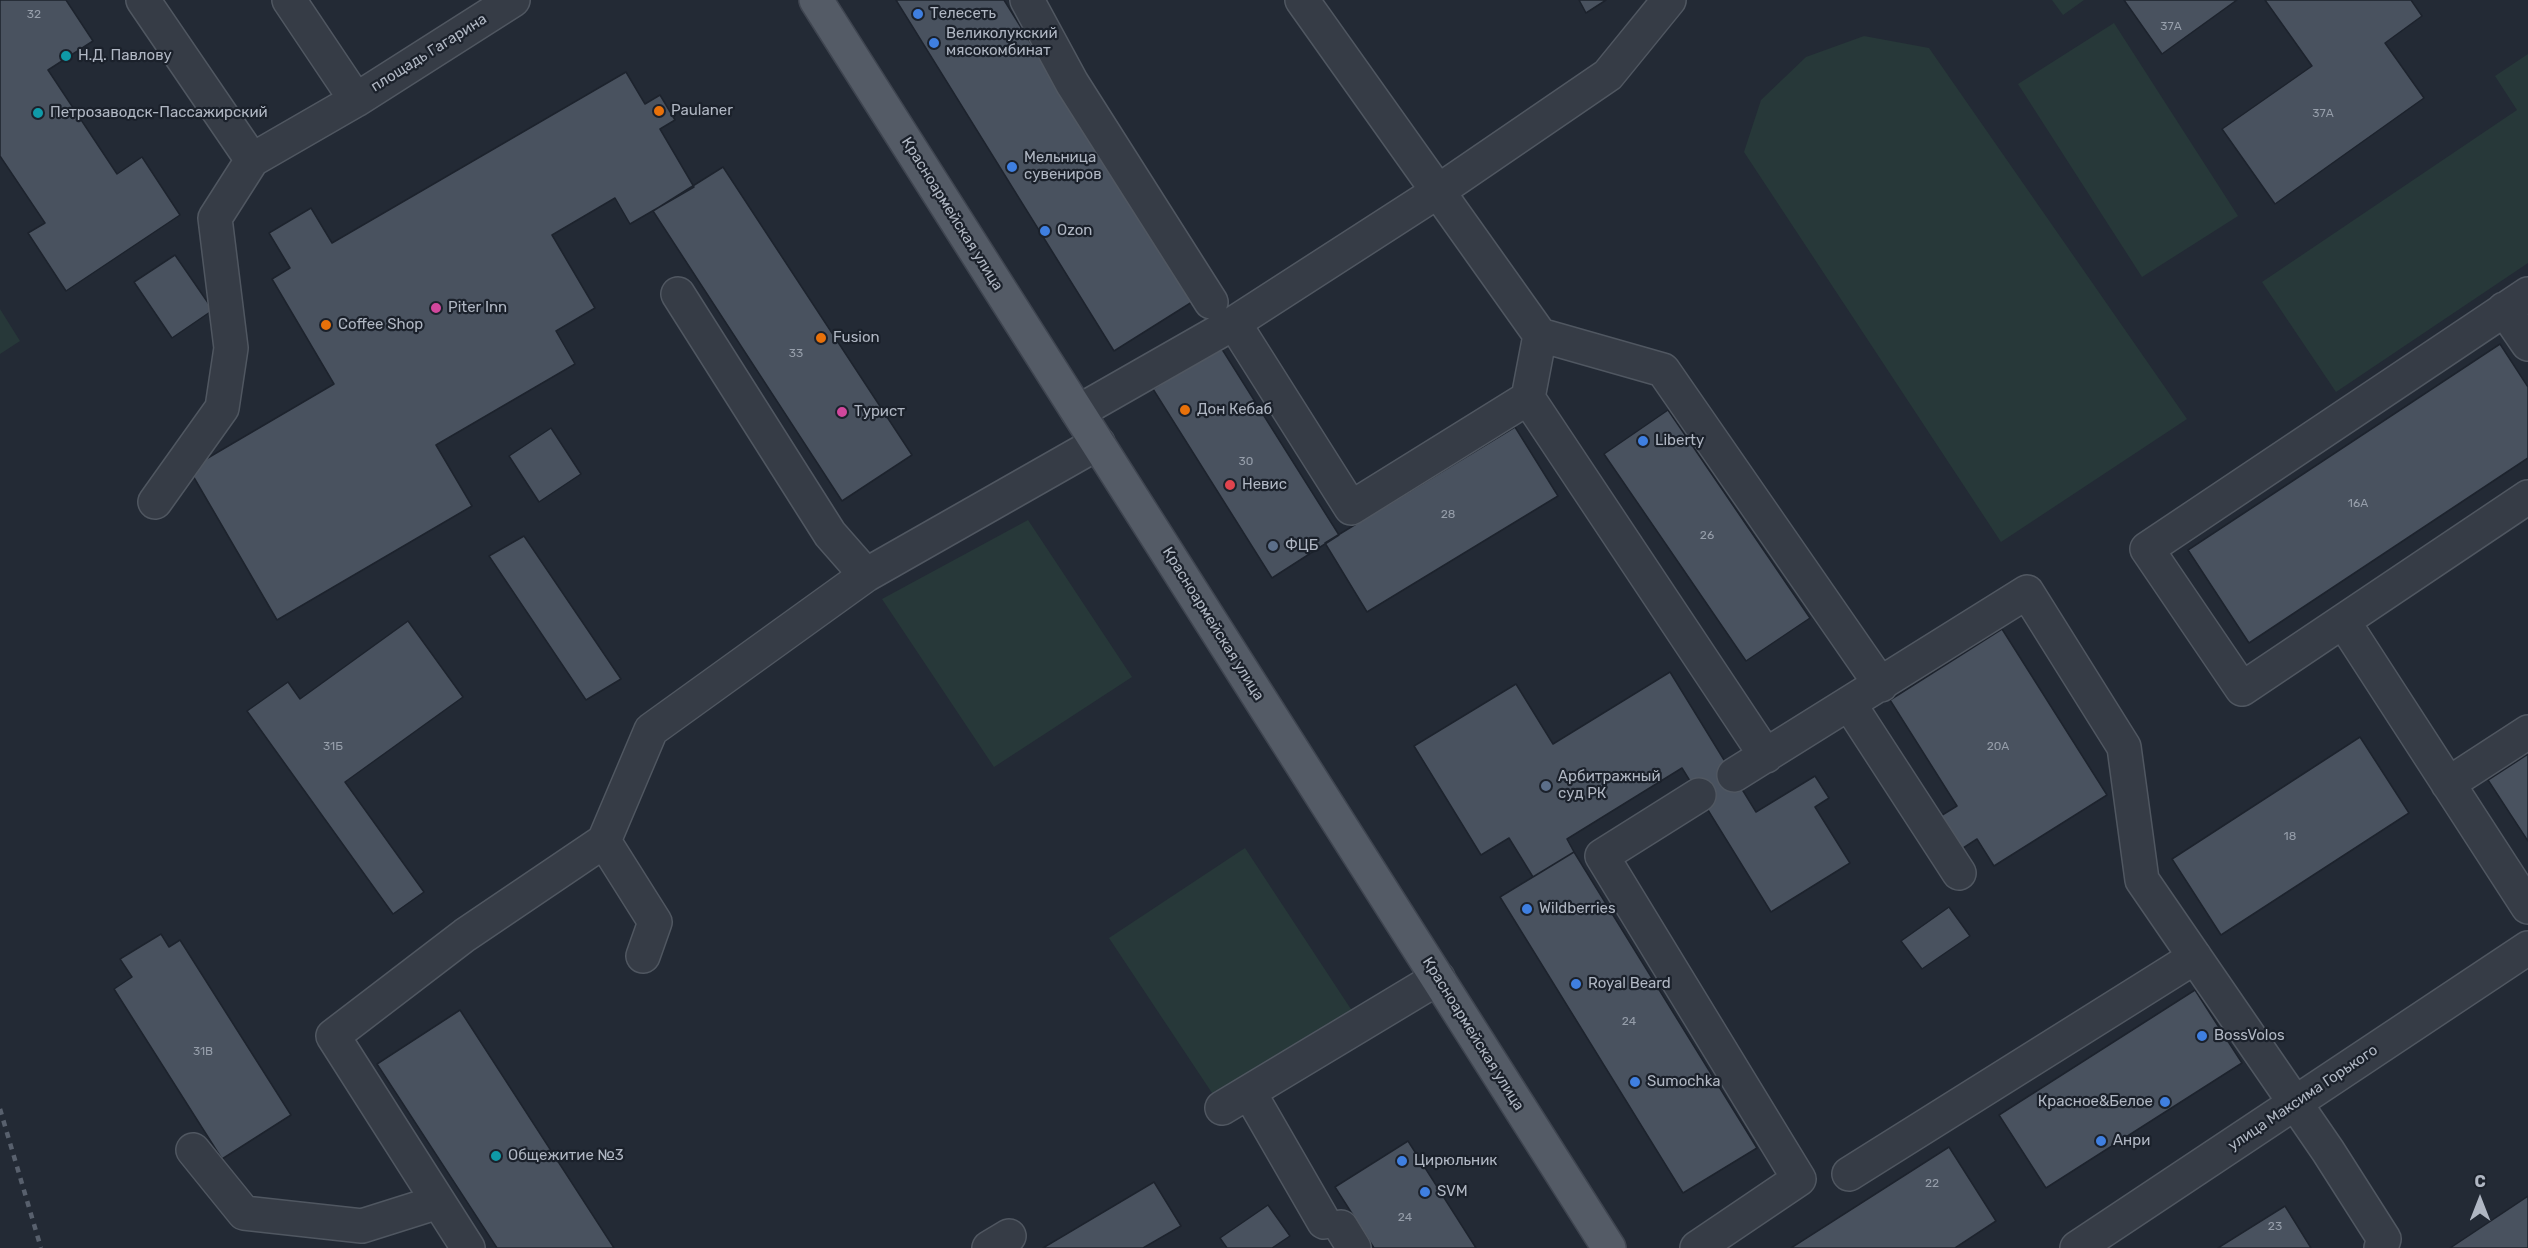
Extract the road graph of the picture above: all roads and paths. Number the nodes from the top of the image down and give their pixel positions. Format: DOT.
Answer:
graph roads {
  1 [pos="143,0"];
  2 [pos="289,0"];
  3 [pos="513,0"];
  4 [pos="816,0"];
  5 [pos="1027,0"];
  6 [pos="1302,0"];
  7 [pos="1669,0"];
  8 [pos="356,100"];
  9 [pos="252,160"];
  10 [pos="1437,192"];
  11 [pos="678,294"];
  12 [pos="2516,301"];
  13 [pos="1223,313"];
  14 [pos="1540,335"];
  15 [pos="2528,344"];
  16 [pos="1528,398"];
  17 [pos="1078,412"];
  18 [pos="1098,443"];
  19 [pos="2528,497"];
  20 [pos="155,502"];
  21 [pos="866,575"];
  22 [pos="2343,621"];
  23 [pos="1881,685"];
  24 [pos="1850,705"];
  25 [pos="2528,732"];
  26 [pos="1766,756"];
  27 [pos="1734,775"];
  28 [pos="2448,784"];
  29 [pos="1699,795"];
  30 [pos="604,841"];
  31 [pos="1959,873"];
  32 [pos="2528,907"];
  33 [pos="2528,948"];
  34 [pos="643,956"];
  35 [pos="2195,957"];
  36 [pos="1438,978"];
  37 [pos="2295,1103"];
  38 [pos="193,1150"];
  39 [pos="1849,1174"];
  40 [pos="438,1202"];
  41 [pos="1340,1232"];
  42 [pos="468,1248"];
  43 [pos="1609,1248"];
  44 [pos="1697,1248"];
  45 [pos="2078,1248"];
  46 [pos="2380,1248"];
  1 -- 9 [label="street"];
  2 -- 8 [label="street, площадь Гагарина"];
  3 -- 8 [label="street, площадь Гагарина"];
  4 -- 17 [label="main road, Красноармейская улица"];
  5 -- 13 [label="street"];
  6 -- 10 [label="street"];
  7 -- 10 [label="street"];
  8 -- 9 [label="street"];
  9 -- 20 [label="street"];
  10 -- 13 [label="street"];
  10 -- 14 [label="street"];
  11 -- 21 [label="street"];
  12 -- 15 [label="street"];
  12 -- 22 [label="street"];
  13 -- 16 [label="street"];
  13 -- 17 [label="street"];
  14 -- 16 [label="street"];
  14 -- 23 [label="street"];
  16 -- 26 [label="street"];
  17 -- 18 [label="main road, Красноармейская улица"];
  18 -- 21 [label="street"];
  18 -- 36 [label="main road, Красноармейская улица"];
  19 -- 22 [label="street"];
  21 -- 30 [label="street"];
  22 -- 28 [label="street"];
  23 -- 24 [label="street"];
  23 -- 35 [label="street"];
  24 -- 26 [label="street"];
  24 -- 31 [label="street"];
  25 -- 28 [label="street"];
  26 -- 27 [label="street"];
  28 -- 32 [label="street"];
  29 -- 44 [label="street"];
  30 -- 34 [label="street"];
  30 -- 40 [label="street"];
  33 -- 37 [label="street, улица Максима Горького"];
  35 -- 37 [label="street"];
  35 -- 39 [label="street"];
  36 -- 41 [label="street"];
  36 -- 43 [label="main road, Красноармейская улица"];
  37 -- 45 [label="street, улица Максима Горького"];
  37 -- 46 [label="street"];
  38 -- 40 [label="street"];
  40 -- 42 [label="street"];
}
